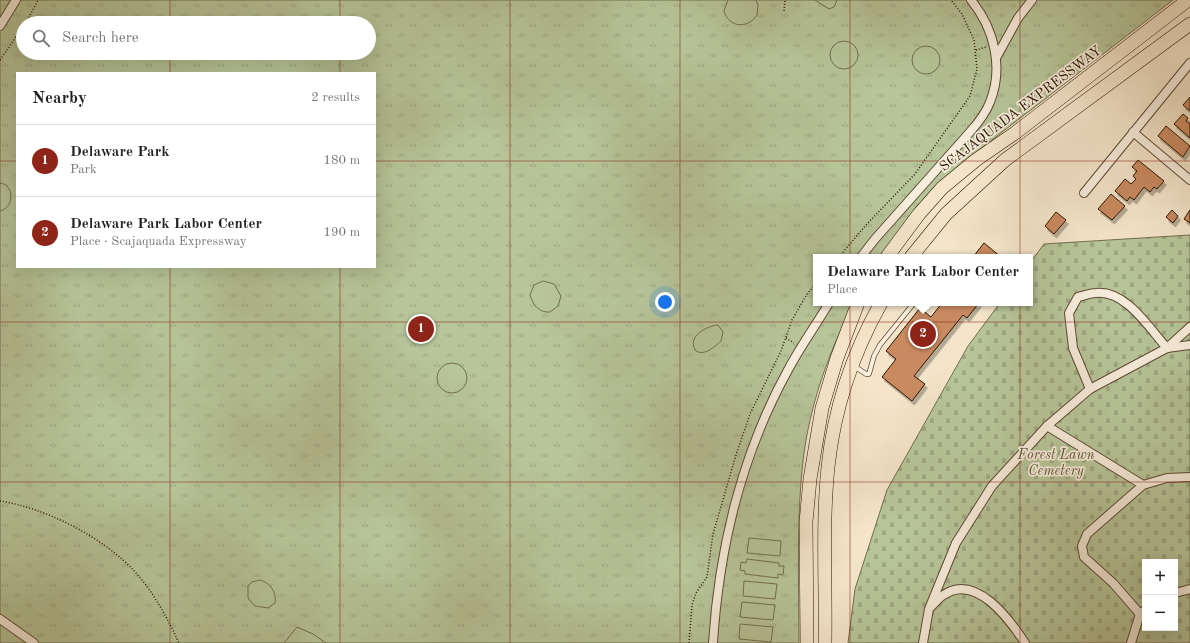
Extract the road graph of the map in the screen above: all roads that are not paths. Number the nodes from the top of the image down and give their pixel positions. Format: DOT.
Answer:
graph roads {
  1 [pos="16,0"];
  2 [pos="972,0"];
  3 [pos="1032,0"];
  4 [pos="1188,0"];
  5 [pos="1190,24"];
  6 [pos="0,26"];
  7 [pos="996,58"];
  8 [pos="1190,62"];
  9 [pos="1133,132"];
  10 [pos="1190,180"];
  11 [pos="1084,193"];
  12 [pos="864,254"];
  13 [pos="888,254"];
  14 [pos="915,254"];
  15 [pos="827,306"];
  16 [pos="857,306"];
  17 [pos="879,306"];
  18 [pos="912,306"];
  19 [pos="1190,327"];
  20 [pos="1190,345"];
  21 [pos="1167,348"];
  22 [pos="852,364"];
  23 [pos="1090,389"];
  24 [pos="1047,426"];
  25 [pos="1190,477"];
  26 [pos="1143,485"];
  27 [pos="1190,590"];
  28 [pos="1178,592"];
  29 [pos="929,609"];
  30 [pos="1142,612"];
  31 [pos="0,619"];
  32 [pos="34,643"];
  33 [pos="713,643"];
  34 [pos="807,643"];
  35 [pos="826,643"];
  36 [pos="922,643"];
  37 [pos="1025,643"];
  38 [pos="1131,643"];
  1 -- 6 [label="street"];
  2 -- 7 [label="street"];
  3 -- 7 [label="street"];
  4 -- 13 [label="highway, SCAJAQUADA EXPRESSWAY"];
  5 -- 14 [label="highway"];
  7 -- 12 [label="street"];
  8 -- 9 [label="street"];
  9 -- 10 [label="street"];
  9 -- 11 [label="street"];
  15 -- 33 [label="street"];
  16 -- 34 [label="highway"];
  17 -- 22 [label="highway"];
  18 -- 22 [label="lane"];
  19 -- 21 [label="street"];
  20 -- 21 [label="street"];
  21 -- 23 [label="street"];
  21 -- 23 [label="street"];
  22 -- 35 [label="highway"];
  23 -- 24 [label="street"];
  24 -- 26 [label="street"];
  24 -- 29 [label="street"];
  25 -- 26 [label="street"];
  26 -- 30 [label="street"];
  27 -- 28 [label="street"];
  29 -- 36 [label="street"];
  29 -- 37 [label="street"];
  30 -- 38 [label="street"];
  31 -- 32 [label="street"];
}
